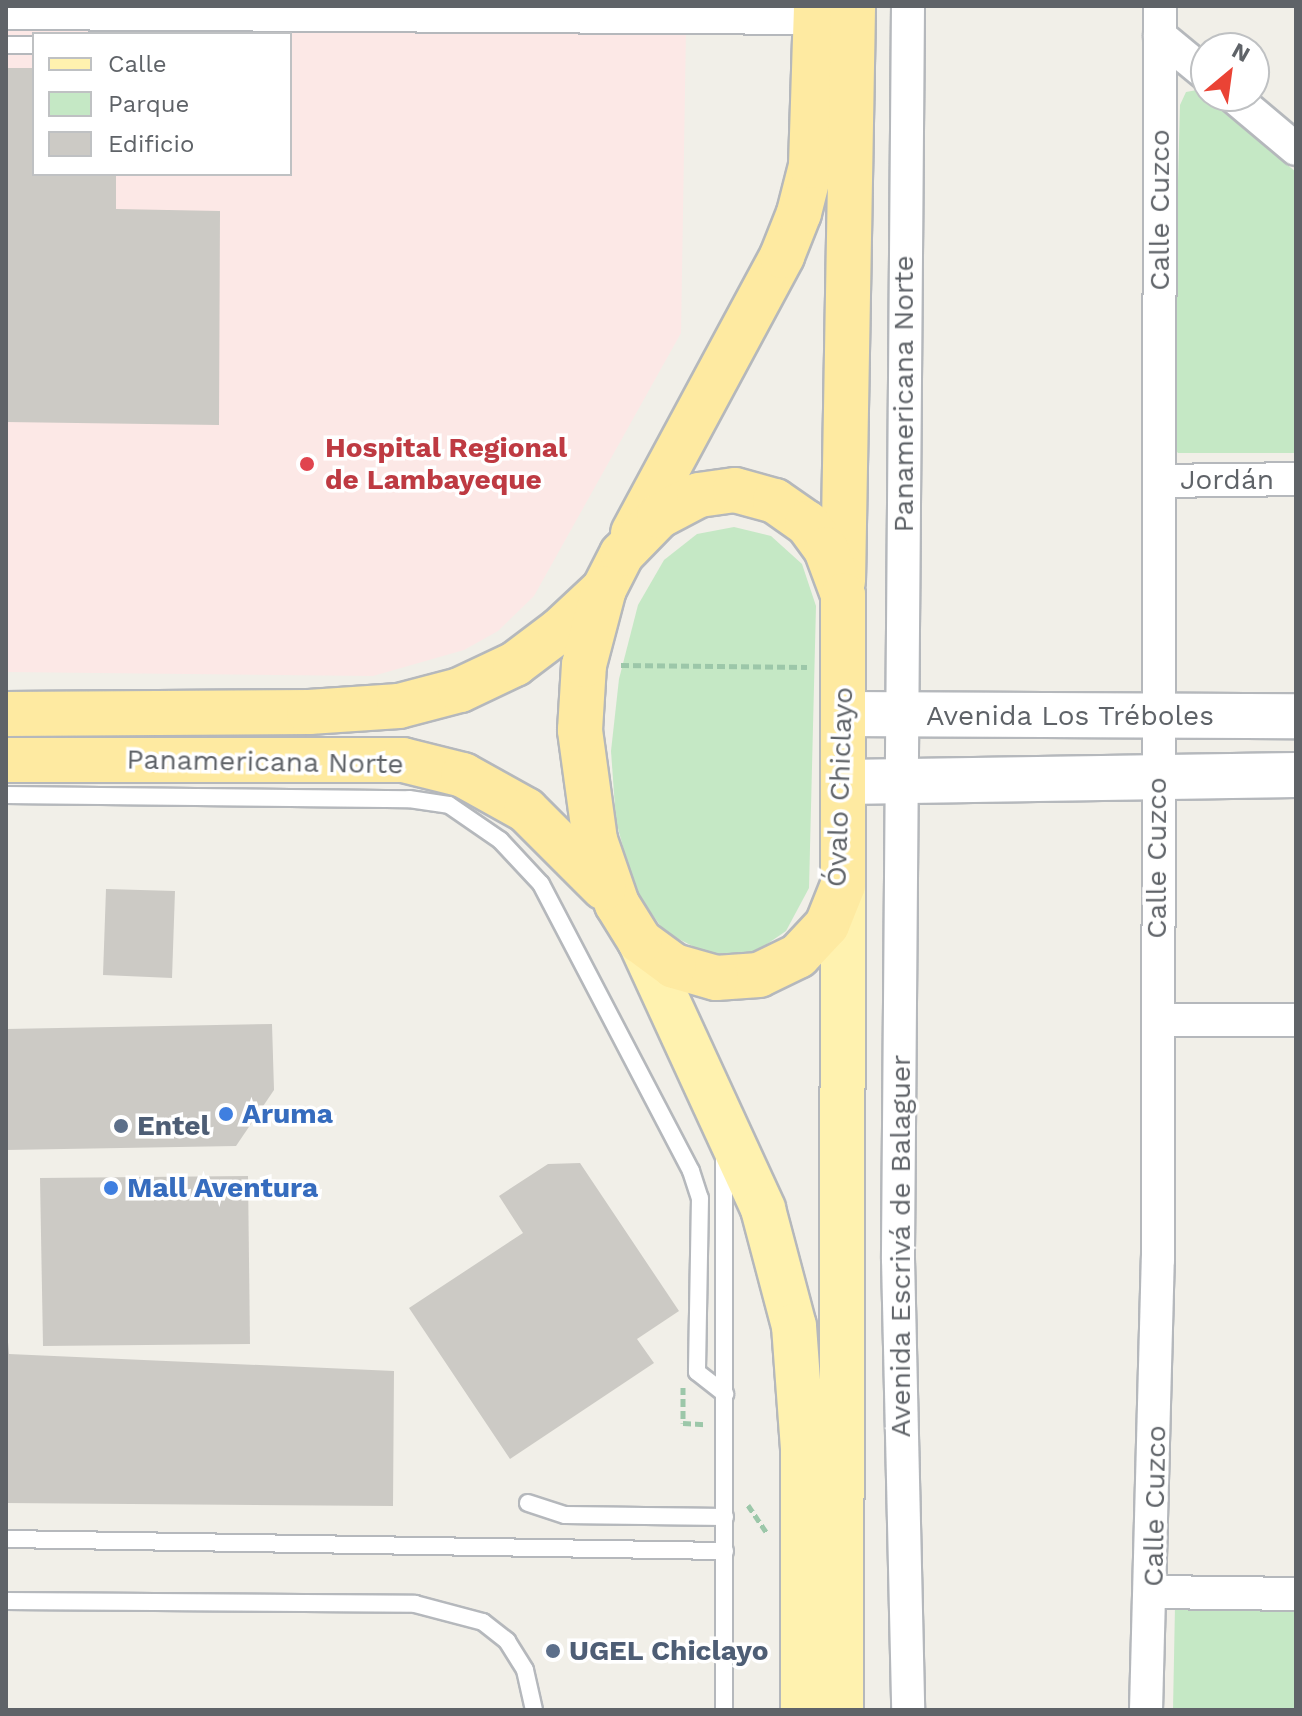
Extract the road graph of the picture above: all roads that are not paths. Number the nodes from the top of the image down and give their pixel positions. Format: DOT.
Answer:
graph roads {
  1 [pos="908,6"];
  2 [pos="828,10"];
  3 [pos="773,12"];
  4 [pos="6,13"];
  5 [pos="1160,21"];
  6 [pos="6,45"];
  7 [pos="32,45"];
  8 [pos="1190,56"];
  9 [pos="1252,112"];
  10 [pos="1296,149"];
  11 [pos="1296,479"];
  12 [pos="1159,481"];
  13 [pos="613,572"];
  14 [pos="843,595"];
  15 [pos="6,714"];
  16 [pos="843,714"];
  17 [pos="1156,714"];
  18 [pos="902,716"];
  19 [pos="1296,716"];
  20 [pos="6,760"];
  21 [pos="1157,774"];
  22 [pos="1296,775"];
  23 [pos="902,781"];
  24 [pos="844,782"];
  25 [pos="456,790"];
  26 [pos="6,795"];
  27 [pos="843,885"];
  28 [pos="617,904"];
  29 [pos="640,941"];
  30 [pos="1158,1020"];
  31 [pos="1296,1020"];
  32 [pos="725,1126"];
  33 [pos="700,1198"];
  34 [pos="724,1199"];
  35 [pos="725,1394"];
  36 [pos="528,1503"];
  37 [pos="725,1517"];
  38 [pos="6,1539"];
  39 [pos="725,1551"];
  40 [pos="1154,1592"];
  41 [pos="1296,1594"];
  42 [pos="6,1601"];
  43 [pos="534,1710"];
  44 [pos="724,1710"];
  45 [pos="803,1710"];
  46 [pos="841,1710"];
  47 [pos="908,1710"];
  48 [pos="1146,1710"];
  1 -- 18 [label="street, Panamericana Norte"];
  2 -- 3 [label="street"];
  2 -- 13 [label="highway, Panamericana Norte"];
  2 -- 14 [label="highway, Panamericana Norte"];
  3 -- 4 [label="street"];
  5 -- 8 [label="street"];
  5 -- 12 [label="street, Calle Cuzco"];
  6 -- 7 [label="lane"];
  9 -- 10 [label="street"];
  11 -- 12 [label="street, Jordán"];
  12 -- 17 [label="street, Calle Cuzco"];
  13 -- 14 [label="highway, Óvalo Chiclayo"];
  13 -- 15 [label="highway, Panamericana Norte"];
  13 -- 28 [label="highway, Óvalo Chiclayo"];
  14 -- 16 [label="highway, Óvalo Chiclayo"];
  16 -- 18 [label="main road, Avenida Los Tréboles"];
  16 -- 24 [label="highway, Óvalo Chiclayo"];
  17 -- 18 [label="main road, Avenida Los Tréboles"];
  17 -- 19 [label="main road, Avenida Los Tréboles"];
  17 -- 21 [label="street, Calle Cuzco"];
  18 -- 23 [label="street, Panamericana Norte"];
  20 -- 25 [label="highway, Panamericana Norte"];
  21 -- 22 [label="main road, Avenida Los Tréboles"];
  21 -- 23 [label="main road, Avenida Los Tréboles"];
  21 -- 30 [label="street, Calle Cuzco"];
  23 -- 24 [label="main road, Avenida Los Tréboles"];
  23 -- 47 [label="street, Avenida Escrivá de Balaguer"];
  24 -- 27 [label="highway, Óvalo Chiclayo"];
  25 -- 26 [label="lane"];
  25 -- 28 [label="highway, Panamericana Norte"];
  25 -- 33 [label="lane"];
  27 -- 29 [label="highway, Óvalo Chiclayo"];
  27 -- 46 [label="main road, Avenida Escrivá de Balaguer"];
  28 -- 29 [label="highway, Óvalo Chiclayo"];
  29 -- 32 [label="main road"];
  30 -- 31 [label="street"];
  30 -- 40 [label="street, Calle Cuzco"];
  32 -- 34 [label="lane"];
  32 -- 45 [label="main road"];
  33 -- 34 [label="lane"];
  33 -- 35 [label="lane"];
  34 -- 35 [label="lane"];
  35 -- 37 [label="lane"];
  36 -- 37 [label="lane"];
  37 -- 39 [label="lane"];
  38 -- 39 [label="lane"];
  39 -- 44 [label="lane"];
  40 -- 41 [label="street"];
  40 -- 48 [label="street, Calle Cuzco"];
  42 -- 43 [label="lane"];
}
